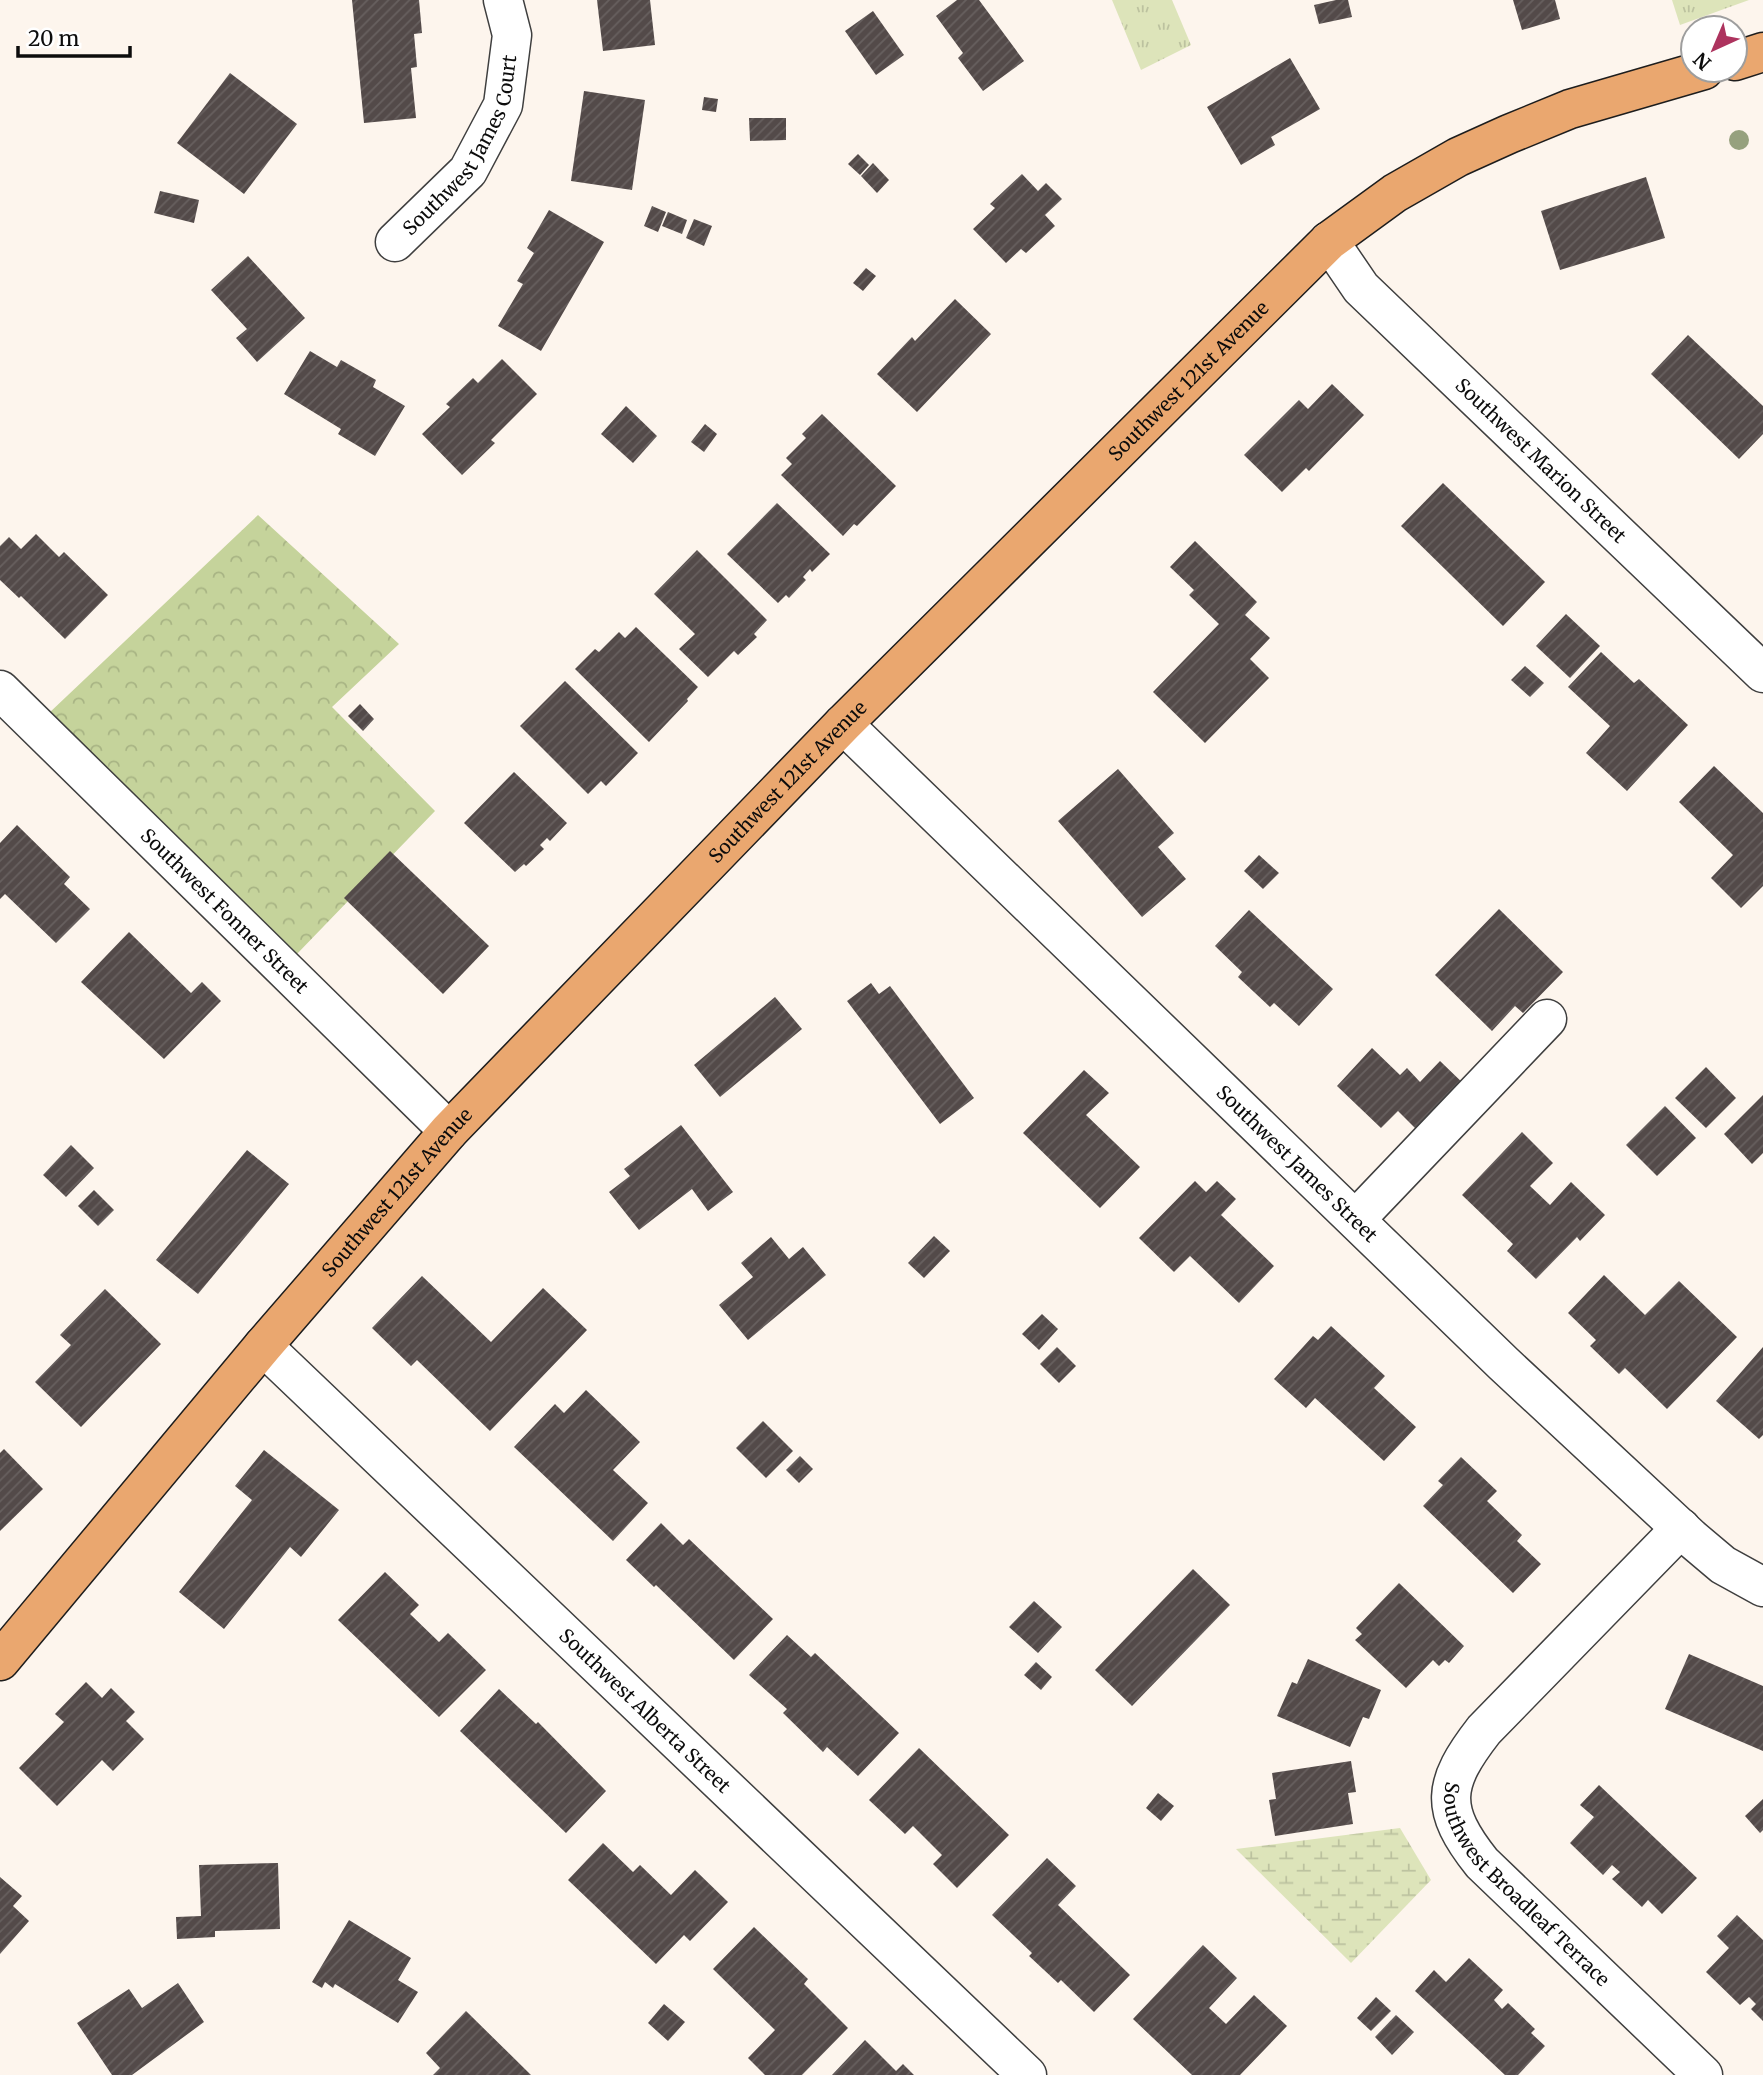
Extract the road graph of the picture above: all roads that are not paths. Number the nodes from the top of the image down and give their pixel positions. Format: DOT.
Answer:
graph roads {
  1 [pos="503,0"];
  2 [pos="1679,77"];
  3 [pos="395,242"];
  4 [pos="1329,242"];
  5 [pos="1763,673"];
  6 [pos="0,690"];
  7 [pos="843,724"];
  8 [pos="1547,1019"];
  9 [pos="449,1131"];
  10 [pos="1356,1219"];
  11 [pos="262,1346"];
  12 [pos="1681,1528"];
  13 [pos="1763,1587"];
  14 [pos="0,1661"];
  15 [pos="1027,2075"];
  16 [pos="1703,2075"];
  1 -- 3 [label="street, Southwest James Court"];
  2 -- 4 [label="main road, Southwest 121st Avenue"];
  4 -- 5 [label="street, Southwest Marion Street"];
  4 -- 7 [label="main road, Southwest 121st Avenue"];
  6 -- 9 [label="street, Southwest Fonner Street"];
  7 -- 9 [label="main road, Southwest 121st Avenue"];
  7 -- 10 [label="street, Southwest James Street"];
  8 -- 10 [label="street"];
  9 -- 11 [label="main road, Southwest 121st Avenue"];
  10 -- 12 [label="street, Southwest James Street"];
  11 -- 14 [label="main road, Southwest 121st Avenue"];
  11 -- 15 [label="street, Southwest Alberta Street"];
  12 -- 13 [label="street, Southwest James Street"];
  12 -- 16 [label="street, Southwest Broadleaf Terrace"];
}
